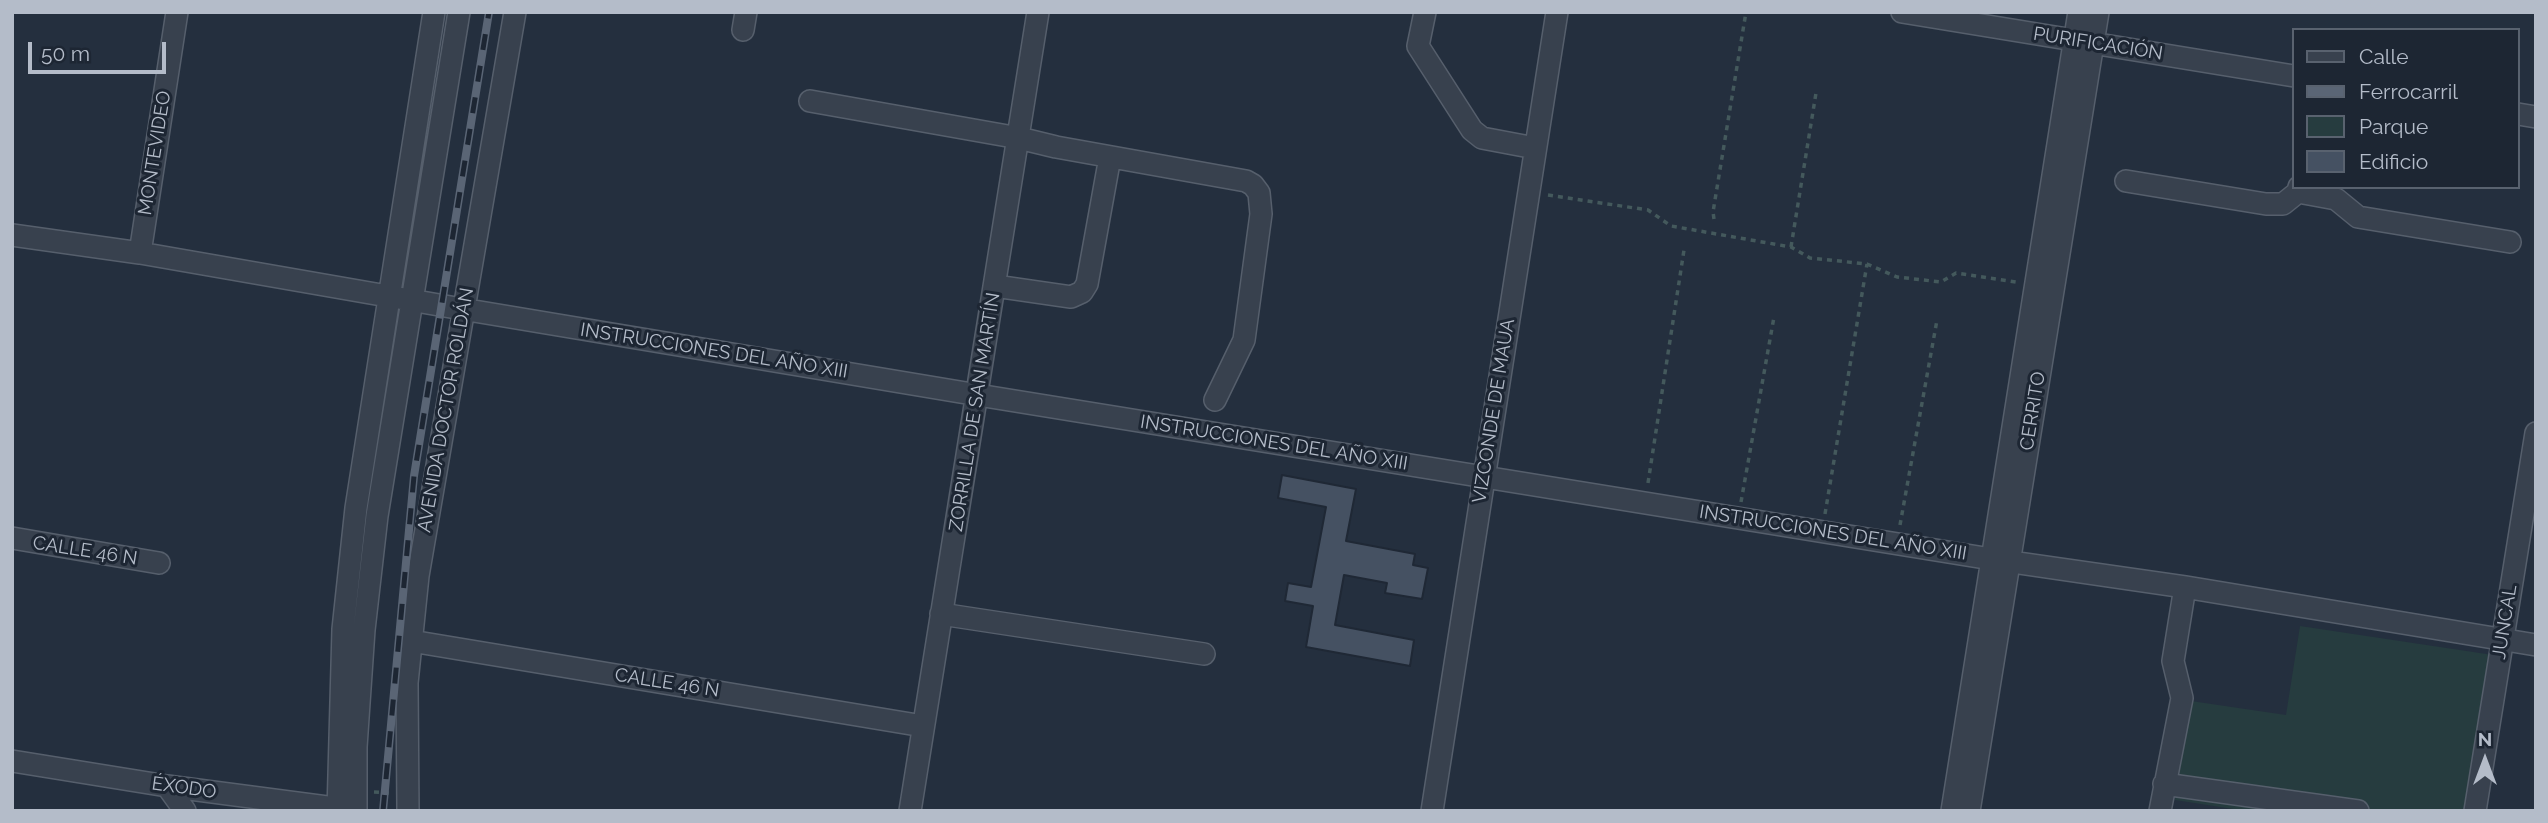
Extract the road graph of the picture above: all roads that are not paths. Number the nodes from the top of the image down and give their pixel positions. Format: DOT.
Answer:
graph roads {
  1 [pos="177,12"];
  2 [pos="435,12"];
  3 [pos="459,12"];
  4 [pos="515,12"];
  5 [pos="1038,12"];
  6 [pos="1424,12"];
  7 [pos="1557,12"];
  8 [pos="1902,12"];
  9 [pos="2079,12"];
  10 [pos="2098,12"];
  11 [pos="2084,41"];
  12 [pos="2292,76"];
  13 [pos="810,101"];
  14 [pos="1019,138"];
  15 [pos="1535,148"];
  16 [pos="1110,157"];
  17 [pos="2126,181"];
  18 [pos="2299,190"];
  19 [pos="12,235"];
  20 [pos="2510,242"];
  21 [pos="140,253"];
  22 [pos="995,286"];
  23 [pos="390,296"];
  24 [pos="412,299"];
  25 [pos="462,309"];
  26 [pos="978,395"];
  27 [pos="1215,400"];
  28 [pos="2536,433"];
  29 [pos="1483,476"];
  30 [pos="12,538"];
  31 [pos="1999,560"];
  32 [pos="159,563"];
  33 [pos="2185,587"];
  34 [pos="942,614"];
  35 [pos="2501,640"];
  36 [pos="411,641"];
  37 [pos="2536,645"];
  38 [pos="1203,654"];
  39 [pos="923,726"];
  40 [pos="12,761"];
  41 [pos="2164,785"];
  42 [pos="167,786"];
  43 [pos="408,803"];
  44 [pos="349,807"];
  45 [pos="185,811"];
  46 [pos="910,811"];
  47 [pos="1432,811"];
  48 [pos="1952,811"];
  49 [pos="1969,811"];
  50 [pos="2160,811"];
  51 [pos="2358,811"];
  52 [pos="2475,811"];
  1 -- 21 [label="street, MONTEVIDEO"];
  2 -- 23 [label="street"];
  3 -- 24 [label="street"];
  4 -- 25 [label="street, AVENIDA DOCTOR ROLDÁN"];
  5 -- 14 [label="street, ZORRILLA DE SAN MARTÍN"];
  6 -- 15 [label="street"];
  7 -- 15 [label="street, VIZCONDE DE MAUA"];
  8 -- 11 [label="street, PURIFICACIÓN"];
  9 -- 11 [label="street, CERRITO"];
  10 -- 11 [label="street, CERRITO"];
  11 -- 12 [label="street, PURIFICACIÓN"];
  11 -- 31 [label="street, CERRITO"];
  11 -- 31 [label="street, CERRITO"];
  13 -- 14 [label="street"];
  14 -- 16 [label="street"];
  14 -- 22 [label="street, ZORRILLA DE SAN MARTÍN"];
  15 -- 29 [label="street, VIZCONDE DE MAUA"];
  16 -- 22 [label="street"];
  16 -- 27 [label="street"];
  17 -- 18 [label="street"];
  18 -- 20 [label="street"];
  19 -- 21 [label="street, INSTRUCCIONES DEL AÑO XIII"];
  21 -- 23 [label="street, INSTRUCCIONES DEL AÑO XIII"];
  22 -- 26 [label="street, ZORRILLA DE SAN MARTÍN"];
  23 -- 24 [label="street, INSTRUCCIONES DEL AÑO XIII"];
  23 -- 44 [label="street"];
  24 -- 25 [label="street, INSTRUCCIONES DEL AÑO XIII"];
  24 -- 44 [label="street"];
  25 -- 26 [label="street, INSTRUCCIONES DEL AÑO XIII"];
  25 -- 36 [label="street, AVENIDA DOCTOR ROLDÁN"];
  26 -- 29 [label="street, INSTRUCCIONES DEL AÑO XIII"];
  26 -- 34 [label="street, ZORRILLA DE SAN MARTÍN"];
  28 -- 35 [label="street, JUNCAL"];
  29 -- 31 [label="street, INSTRUCCIONES DEL AÑO XIII"];
  29 -- 47 [label="street, VIZCONDE DE MAUA"];
  30 -- 32 [label="street, CALLE 46 N"];
  31 -- 33 [label="street, INSTRUCCIONES DEL AÑO XIII"];
  31 -- 48 [label="street, CERRITO"];
  31 -- 49 [label="street, CERRITO"];
  33 -- 35 [label="street, INSTRUCCIONES DEL AÑO XIII"];
  33 -- 41 [label="street"];
  34 -- 38 [label="street"];
  34 -- 39 [label="street, ZORRILLA DE SAN MARTÍN"];
  35 -- 37 [label="street, INSTRUCCIONES DEL AÑO XIII"];
  35 -- 52 [label="street, JUNCAL"];
  36 -- 39 [label="street, CALLE 46 N"];
  36 -- 43 [label="street, AVENIDA DOCTOR ROLDÁN"];
  39 -- 46 [label="street, ZORRILLA DE SAN MARTÍN"];
  40 -- 42 [label="street, ÉXODO"];
  41 -- 50 [label="street"];
  41 -- 51 [label="street"];
  42 -- 44 [label="street, ÉXODO"];
  42 -- 45 [label="street"];
}
